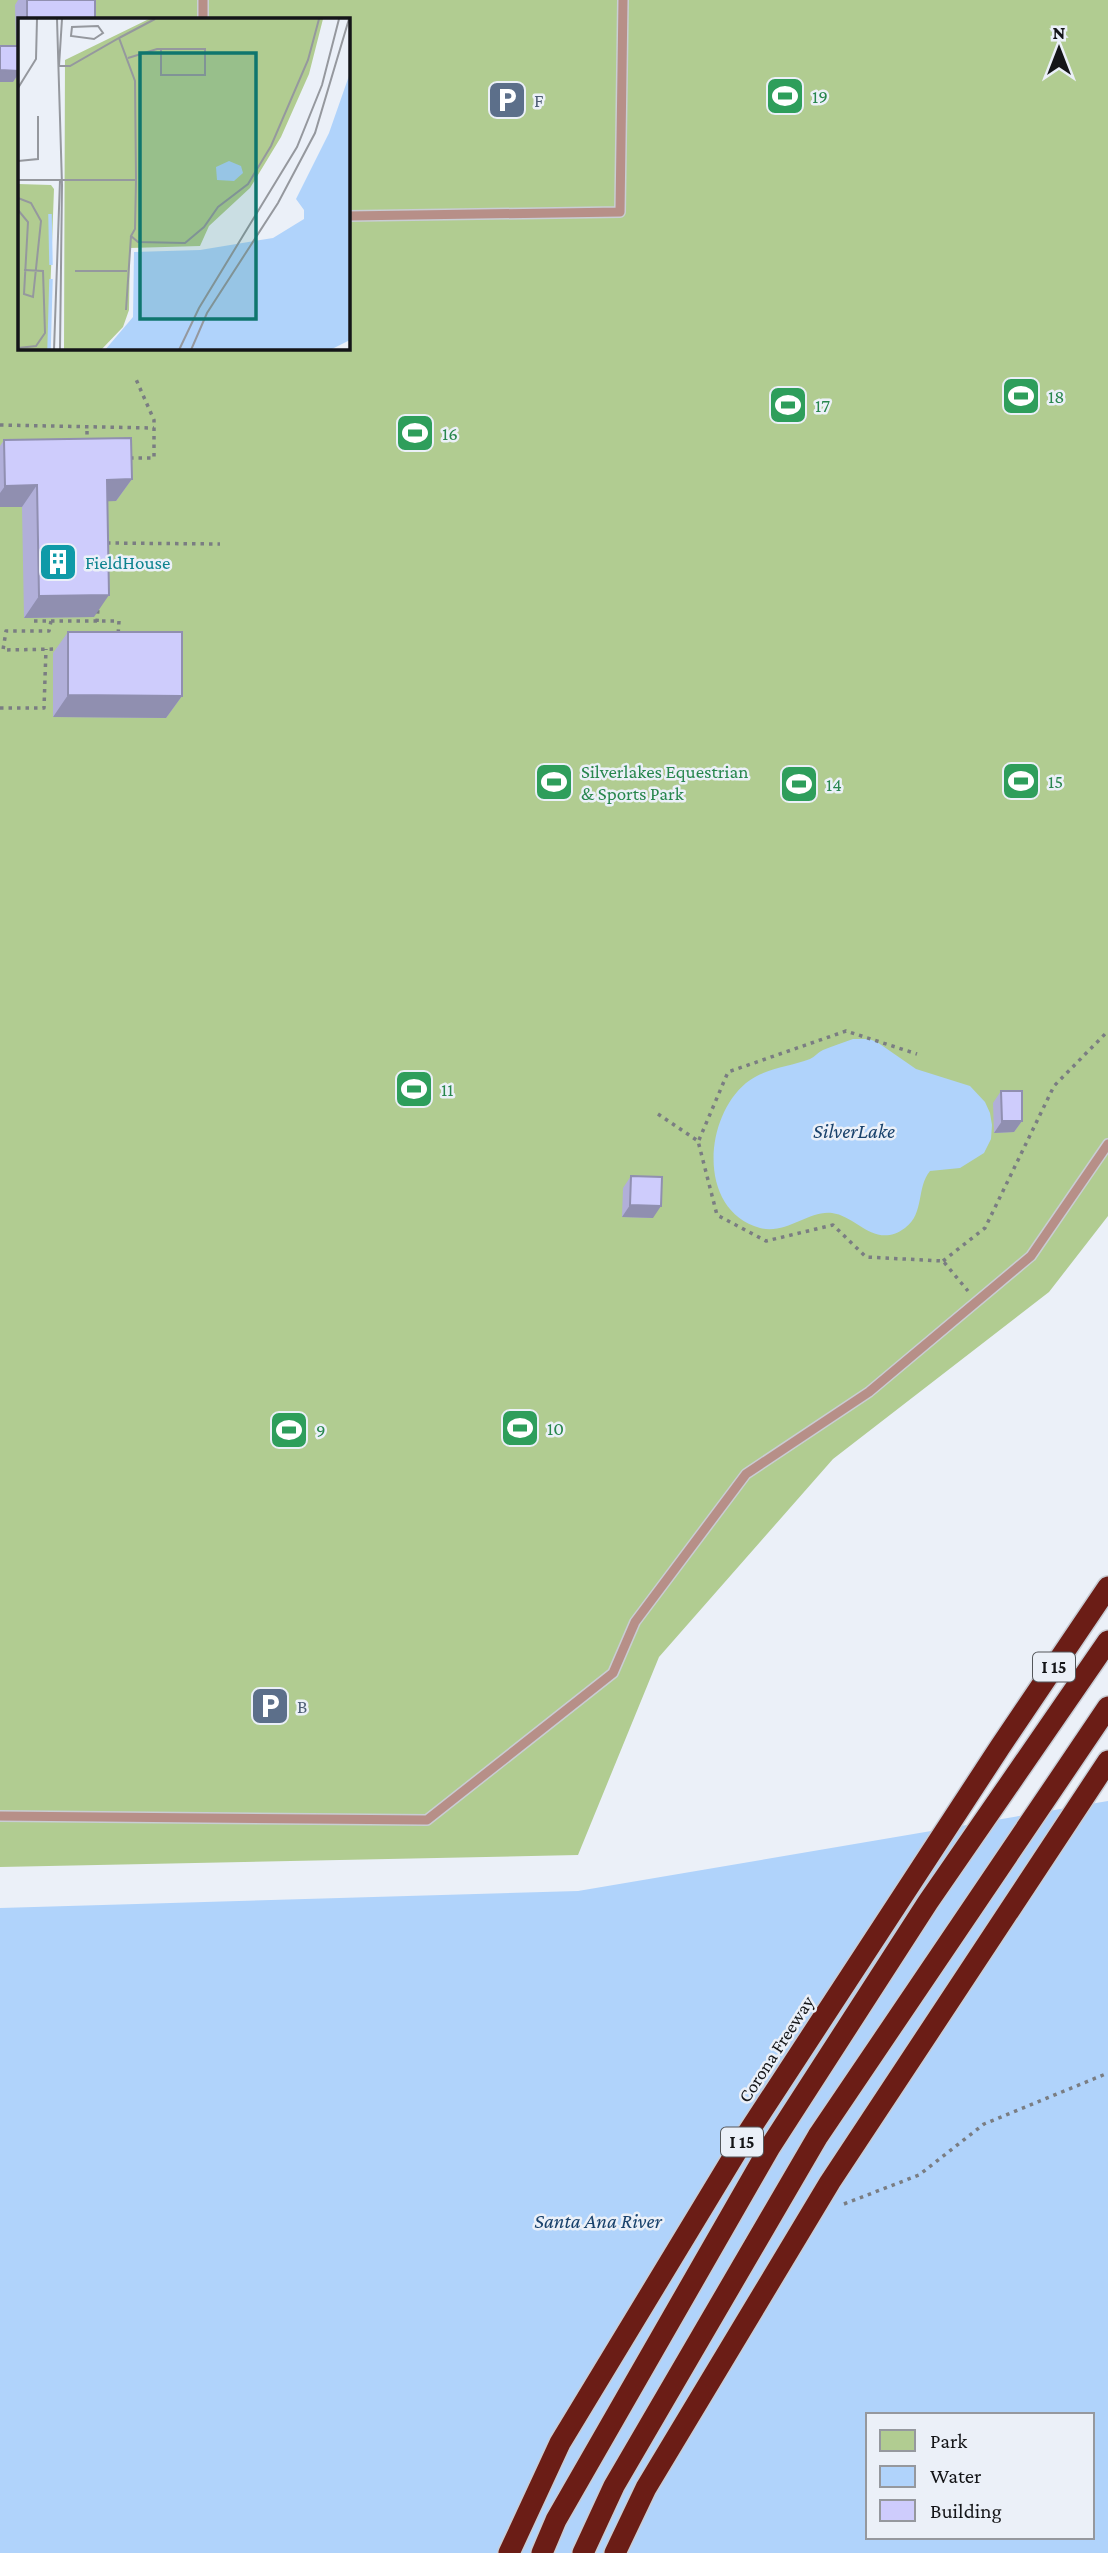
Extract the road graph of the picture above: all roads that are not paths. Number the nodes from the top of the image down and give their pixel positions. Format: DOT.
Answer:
graph roads {
  1 [pos="203,0"];
  2 [pos="623,0"];
  3 [pos="203,18"];
  4 [pos="350,216"];
  5 [pos="1108,1144"];
  6 [pos="1108,1587"];
  7 [pos="1108,1641"];
  8 [pos="1108,1707"];
  9 [pos="1108,1761"];
  10 [pos="0,1816"];
  11 [pos="509,2553"];
  12 [pos="542,2553"];
  13 [pos="583,2553"];
  14 [pos="615,2553"];
  1 -- 3 [label="lane"];
  2 -- 4 [label="lane"];
  5 -- 10 [label="lane"];
  6 -- 11 [label="highway, Corona Freeway / I 15"];
  7 -- 12 [label="highway"];
  8 -- 13 [label="highway"];
  9 -- 14 [label="highway"];
}
